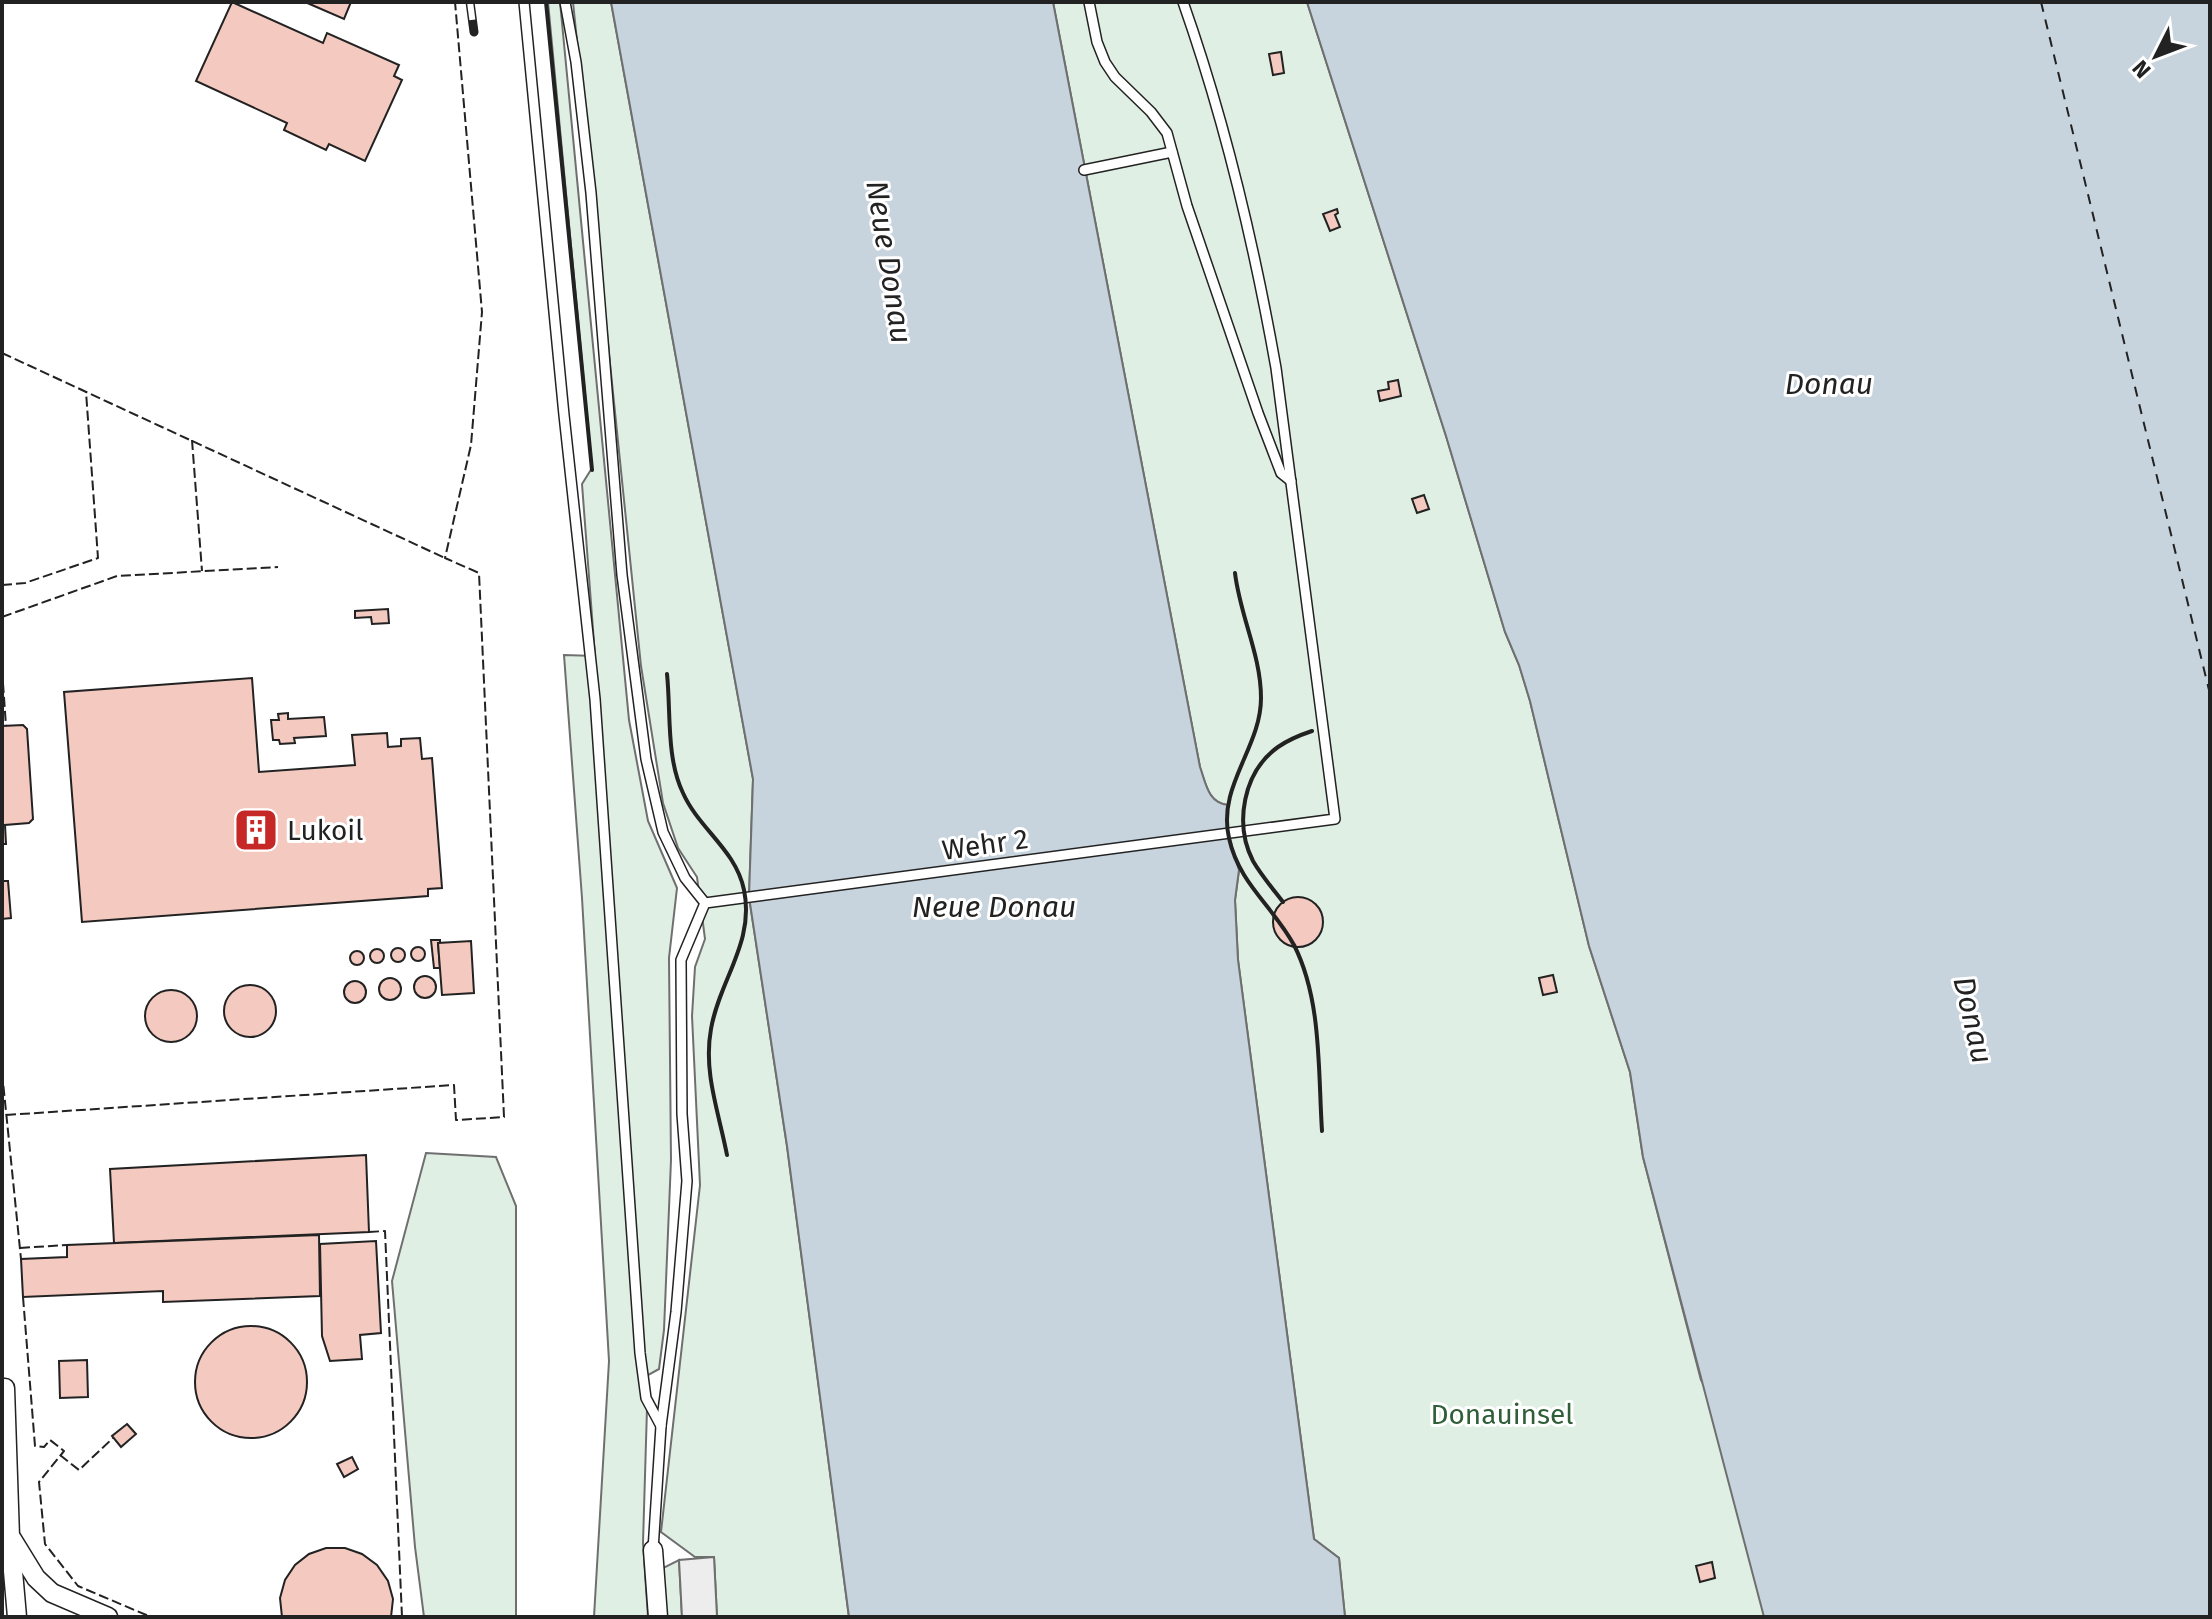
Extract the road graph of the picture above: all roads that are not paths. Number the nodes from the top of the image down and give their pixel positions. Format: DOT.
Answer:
graph roads {
  1 [pos="524,2"];
  2 [pos="565,2"];
  3 [pos="1089,2"];
  4 [pos="1183,2"];
  5 [pos="1172,152"];
  6 [pos="1084,170"];
  7 [pos="1291,481"];
  8 [pos="705,903"];
  9 [pos="5,1388"];
  10 [pos="661,1426"];
  11 [pos="6,1546"];
  12 [pos="653,1550"];
  13 [pos="17,1617"];
  14 [pos="108,1617"];
  15 [pos="658,1617"];
  1 -- 10 [label="lane"];
  2 -- 8 [label="lane"];
  3 -- 5 [label="lane"];
  4 -- 7 [label="lane"];
  5 -- 6 [label="lane"];
  5 -- 7 [label="lane"];
  7 -- 8 [label="lane, Wehr 2"];
  8 -- 10 [label="lane"];
  9 -- 11 [label="street"];
  10 -- 12 [label="lane"];
  11 -- 13 [label="street"];
  11 -- 14 [label="street"];
  12 -- 15 [label="street"];
}
